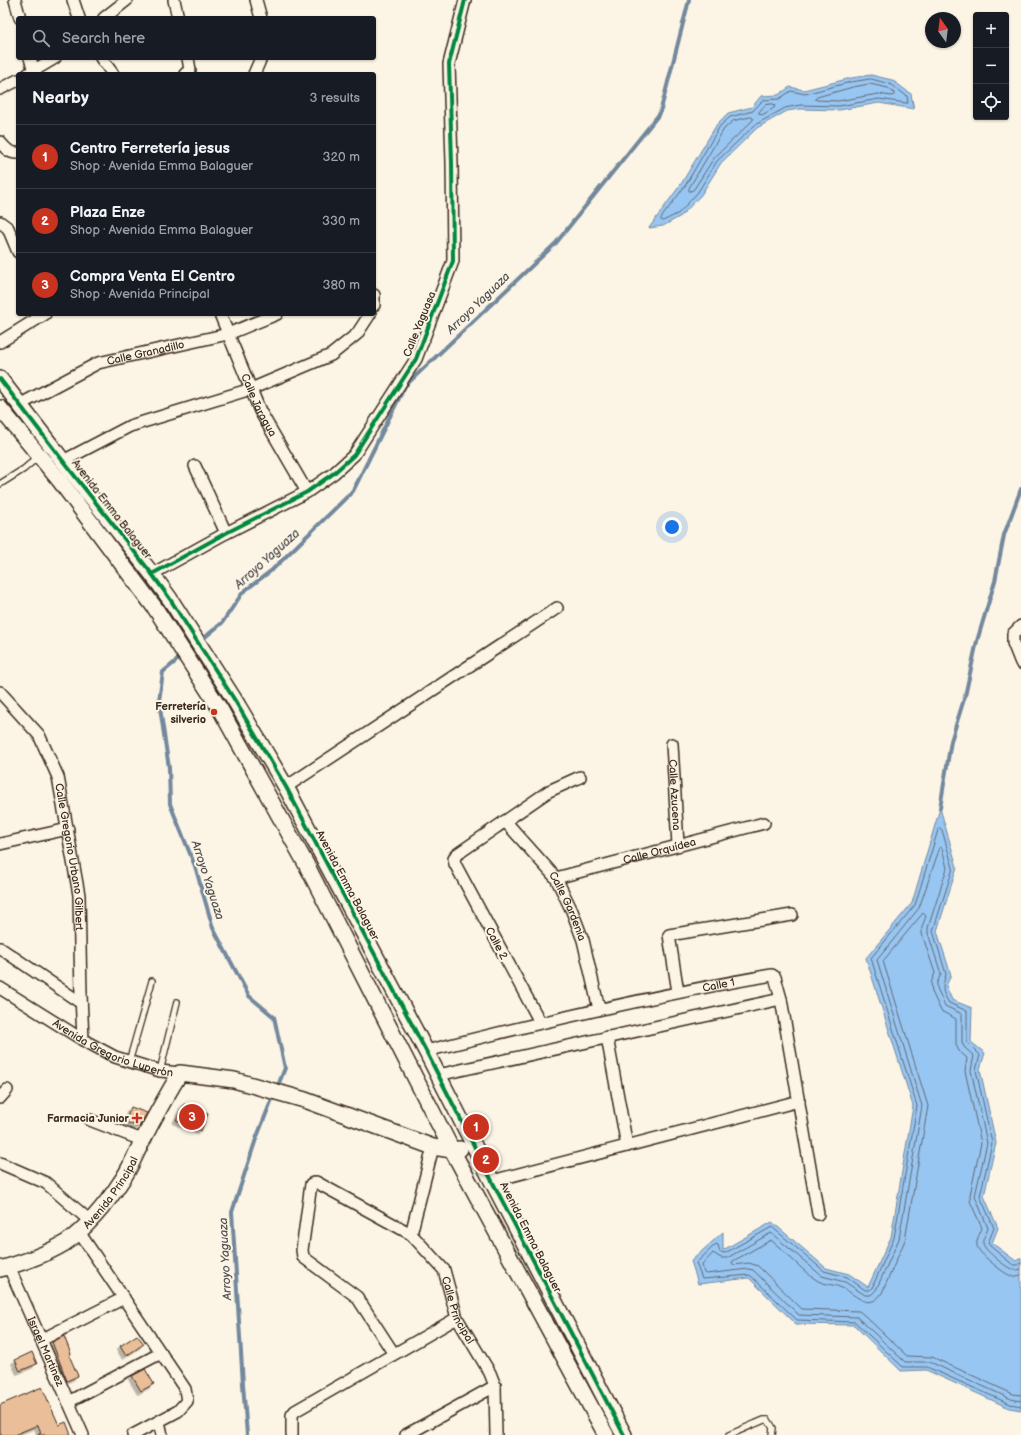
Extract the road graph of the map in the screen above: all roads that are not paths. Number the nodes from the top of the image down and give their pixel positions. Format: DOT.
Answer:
graph roads {
  1 [pos="15,0"];
  2 [pos="73,0"];
  3 [pos="127,0"];
  4 [pos="174,0"];
  5 [pos="256,0"];
  6 [pos="465,0"];
  7 [pos="19,16"];
  8 [pos="78,16"];
  9 [pos="107,16"];
  10 [pos="178,16"];
  11 [pos="260,16"];
  12 [pos="30,60"];
  13 [pos="52,60"];
  14 [pos="103,60"];
  15 [pos="188,60"];
  16 [pos="260,60"];
  17 [pos="32,72"];
  18 [pos="34,72"];
  19 [pos="112,72"];
  20 [pos="188,72"];
  21 [pos="255,72"];
  22 [pos="16,81"];
  23 [pos="0,89"];
  24 [pos="0,142"];
  25 [pos="16,154"];
  26 [pos="9,225"];
  27 [pos="16,246"];
  28 [pos="41,316"];
  29 [pos="221,316"];
  30 [pos="272,316"];
  31 [pos="369,316"];
  32 [pos="228,334"];
  33 [pos="0,342"];
  34 [pos="0,379"];
  35 [pos="251,389"];
  36 [pos="19,405"];
  37 [pos="0,408"];
  38 [pos="40,456"];
  39 [pos="63,461"];
  40 [pos="195,466"];
  41 [pos="0,484"];
  42 [pos="307,492"];
  43 [pos="226,533"];
  44 [pos="152,574"];
  45 [pos="556,608"];
  46 [pos="1021,626"];
  47 [pos="1021,663"];
  48 [pos="0,692"];
  49 [pos="672,744"];
  50 [pos="580,776"];
  51 [pos="286,787"];
  52 [pos="505,821"];
  53 [pos="764,823"];
  54 [pos="68,829"];
  55 [pos="0,844"];
  56 [pos="678,845"];
  57 [pos="322,855"];
  58 [pos="306,864"];
  59 [pos="556,878"];
  60 [pos="792,915"];
  61 [pos="0,948"];
  62 [pos="152,981"];
  63 [pos="0,989"];
  64 [pos="678,992"];
  65 [pos="781,999"];
  66 [pos="178,1002"];
  67 [pos="81,1003"];
  68 [pos="600,1009"];
  69 [pos="540,1022"];
  70 [pos="607,1037"];
  71 [pos="83,1040"];
  72 [pos="426,1051"];
  73 [pos="129,1062"];
  74 [pos="160,1071"];
  75 [pos="180,1073"];
  76 [pos="438,1075"];
  77 [pos="798,1101"];
  78 [pos="90,1120"];
  79 [pos="142,1140"];
  80 [pos="627,1146"];
  81 [pos="433,1147"];
  82 [pos="475,1148"];
  83 [pos="452,1150"];
  84 [pos="0,1163"];
  85 [pos="492,1181"];
  86 [pos="818,1214"];
  87 [pos="90,1221"];
  88 [pos="79,1232"];
  89 [pos="411,1234"];
  90 [pos="5,1268"];
  91 [pos="124,1298"];
  92 [pos="457,1318"];
  93 [pos="41,1340"];
  94 [pos="161,1353"];
  95 [pos="394,1354"];
  96 [pos="495,1386"];
  97 [pos="68,1402"];
  98 [pos="159,1422"];
  99 [pos="83,1435"];
  100 [pos="133,1435"];
  101 [pos="162,1435"];
  102 [pos="292,1435"];
  103 [pos="406,1435"];
  104 [pos="496,1435"];
  105 [pos="606,1435"];
  106 [pos="624,1435"];
  107 [pos="728,1435"];
  108 [pos="772,1435"];
  1 -- 7 [label="street"];
  2 -- 8 [label="street"];
  3 -- 9 [label="street"];
  4 -- 10 [label="street"];
  5 -- 11 [label="street"];
  6 -- 42 [label="street, Calle Yaguasa"];
  12 -- 17 [label="street"];
  13 -- 18 [label="street"];
  14 -- 19 [label="street"];
  15 -- 20 [label="street"];
  16 -- 21 [label="street"];
  22 -- 23 [label="street"];
  24 -- 25 [label="street"];
  26 -- 27 [label="street"];
  28 -- 33 [label="street"];
  29 -- 32 [label="street, Calle Jaragua"];
  30 -- 32 [label="street, Calle Granadillo"];
  31 -- 35 [label="street"];
  32 -- 35 [label="street, Calle Jaragua"];
  32 -- 36 [label="street, Calle Granadillo"];
  34 -- 36 [label="street, Avenida Emma Balaguer"];
  35 -- 39 [label="street"];
  35 -- 42 [label="street, Calle Jaragua"];
  36 -- 39 [label="street, Avenida Emma Balaguer"];
  37 -- 38 [label="street"];
  38 -- 41 [label="lane"];
  38 -- 58 [label="street"];
  39 -- 44 [label="street, Avenida Emma Balaguer"];
  40 -- 43 [label="street"];
  42 -- 43 [label="street, Calle Yaguasa"];
  43 -- 44 [label="street, Calle Yaguasa"];
  44 -- 51 [label="street, Avenida Emma Balaguer"];
  45 -- 51 [label="street"];
  46 -- 47 [label="street"];
  48 -- 54 [label="street, Calle Gregorio Urbano Gilbert"];
  49 -- 56 [label="street, Calle Azucena"];
  50 -- 52 [label="street"];
  51 -- 57 [label="street, Avenida Emma Balaguer"];
  52 -- 59 [label="street, Calle Gardenia"];
  52 -- 69 [label="street, Calle 2"];
  53 -- 56 [label="street, Calle Orquídea"];
  54 -- 55 [label="street"];
  54 -- 67 [label="street, Calle Gregorio Urbano Gilbert"];
  56 -- 59 [label="street, Calle Orquídea"];
  57 -- 58 [label="street"];
  57 -- 72 [label="street, Avenida Emma Balaguer"];
  58 -- 83 [label="street"];
  59 -- 68 [label="street, Calle Gardenia"];
  60 -- 64 [label="street"];
  61 -- 67 [label="street"];
  62 -- 73 [label="lane"];
  63 -- 71 [label="street, Avenida Gregorio Luperón"];
  64 -- 65 [label="street, Calle 1"];
  64 -- 68 [label="street, Calle 1"];
  65 -- 70 [label="street"];
  65 -- 77 [label="street, Calle 1"];
  66 -- 74 [label="lane"];
  67 -- 71 [label="street, Calle Gregorio Urbano Gilbert"];
  68 -- 69 [label="street, Calle 1"];
  69 -- 72 [label="street, Calle 1"];
  70 -- 76 [label="street"];
  70 -- 80 [label="street"];
  71 -- 73 [label="street, Avenida Gregorio Luperón"];
  72 -- 76 [label="street, Avenida Emma Balaguer"];
  73 -- 74 [label="street, Avenida Gregorio Luperón"];
  74 -- 75 [label="street, Avenida Gregorio Luperón"];
  75 -- 79 [label="street, Avenida Principal"];
  75 -- 81 [label="street, Avenida Gregorio Luperón"];
  76 -- 82 [label="street, Avenida Emma Balaguer"];
  77 -- 80 [label="street"];
  77 -- 86 [label="street, Calle 1"];
  78 -- 79 [label="street"];
  79 -- 87 [label="street, Avenida Principal"];
  80 -- 85 [label="street"];
  81 -- 83 [label="street, Avenida Gregorio Luperón"];
  81 -- 89 [label="street"];
  82 -- 83 [label="street, Avenida Gregorio Luperón"];
  82 -- 85 [label="street, Avenida Emma Balaguer"];
  83 -- 105 [label="street"];
  84 -- 87 [label="street"];
  85 -- 106 [label="street, Avenida Emma Balaguer"];
  87 -- 88 [label="street, Avenida Principal"];
  88 -- 90 [label="street, Avenida Principal"];
  88 -- 91 [label="street"];
  89 -- 92 [label="street, Calle Principal"];
  89 -- 95 [label="street, Calle Principal"];
  90 -- 93 [label="street, Israel Martinez"];
  91 -- 93 [label="street"];
  91 -- 94 [label="street"];
  92 -- 95 [label="street"];
  92 -- 96 [label="street, Calle Principal"];
  93 -- 97 [label="street, Israel Martinez"];
  94 -- 97 [label="street"];
  94 -- 98 [label="street"];
  95 -- 102 [label="street"];
  96 -- 103 [label="street"];
  96 -- 104 [label="street, Calle Principal"];
  97 -- 99 [label="street, Israel Martinez"];
  98 -- 100 [label="street"];
  98 -- 101 [label="street"];
  107 -- 108 [label="lane"];
}
